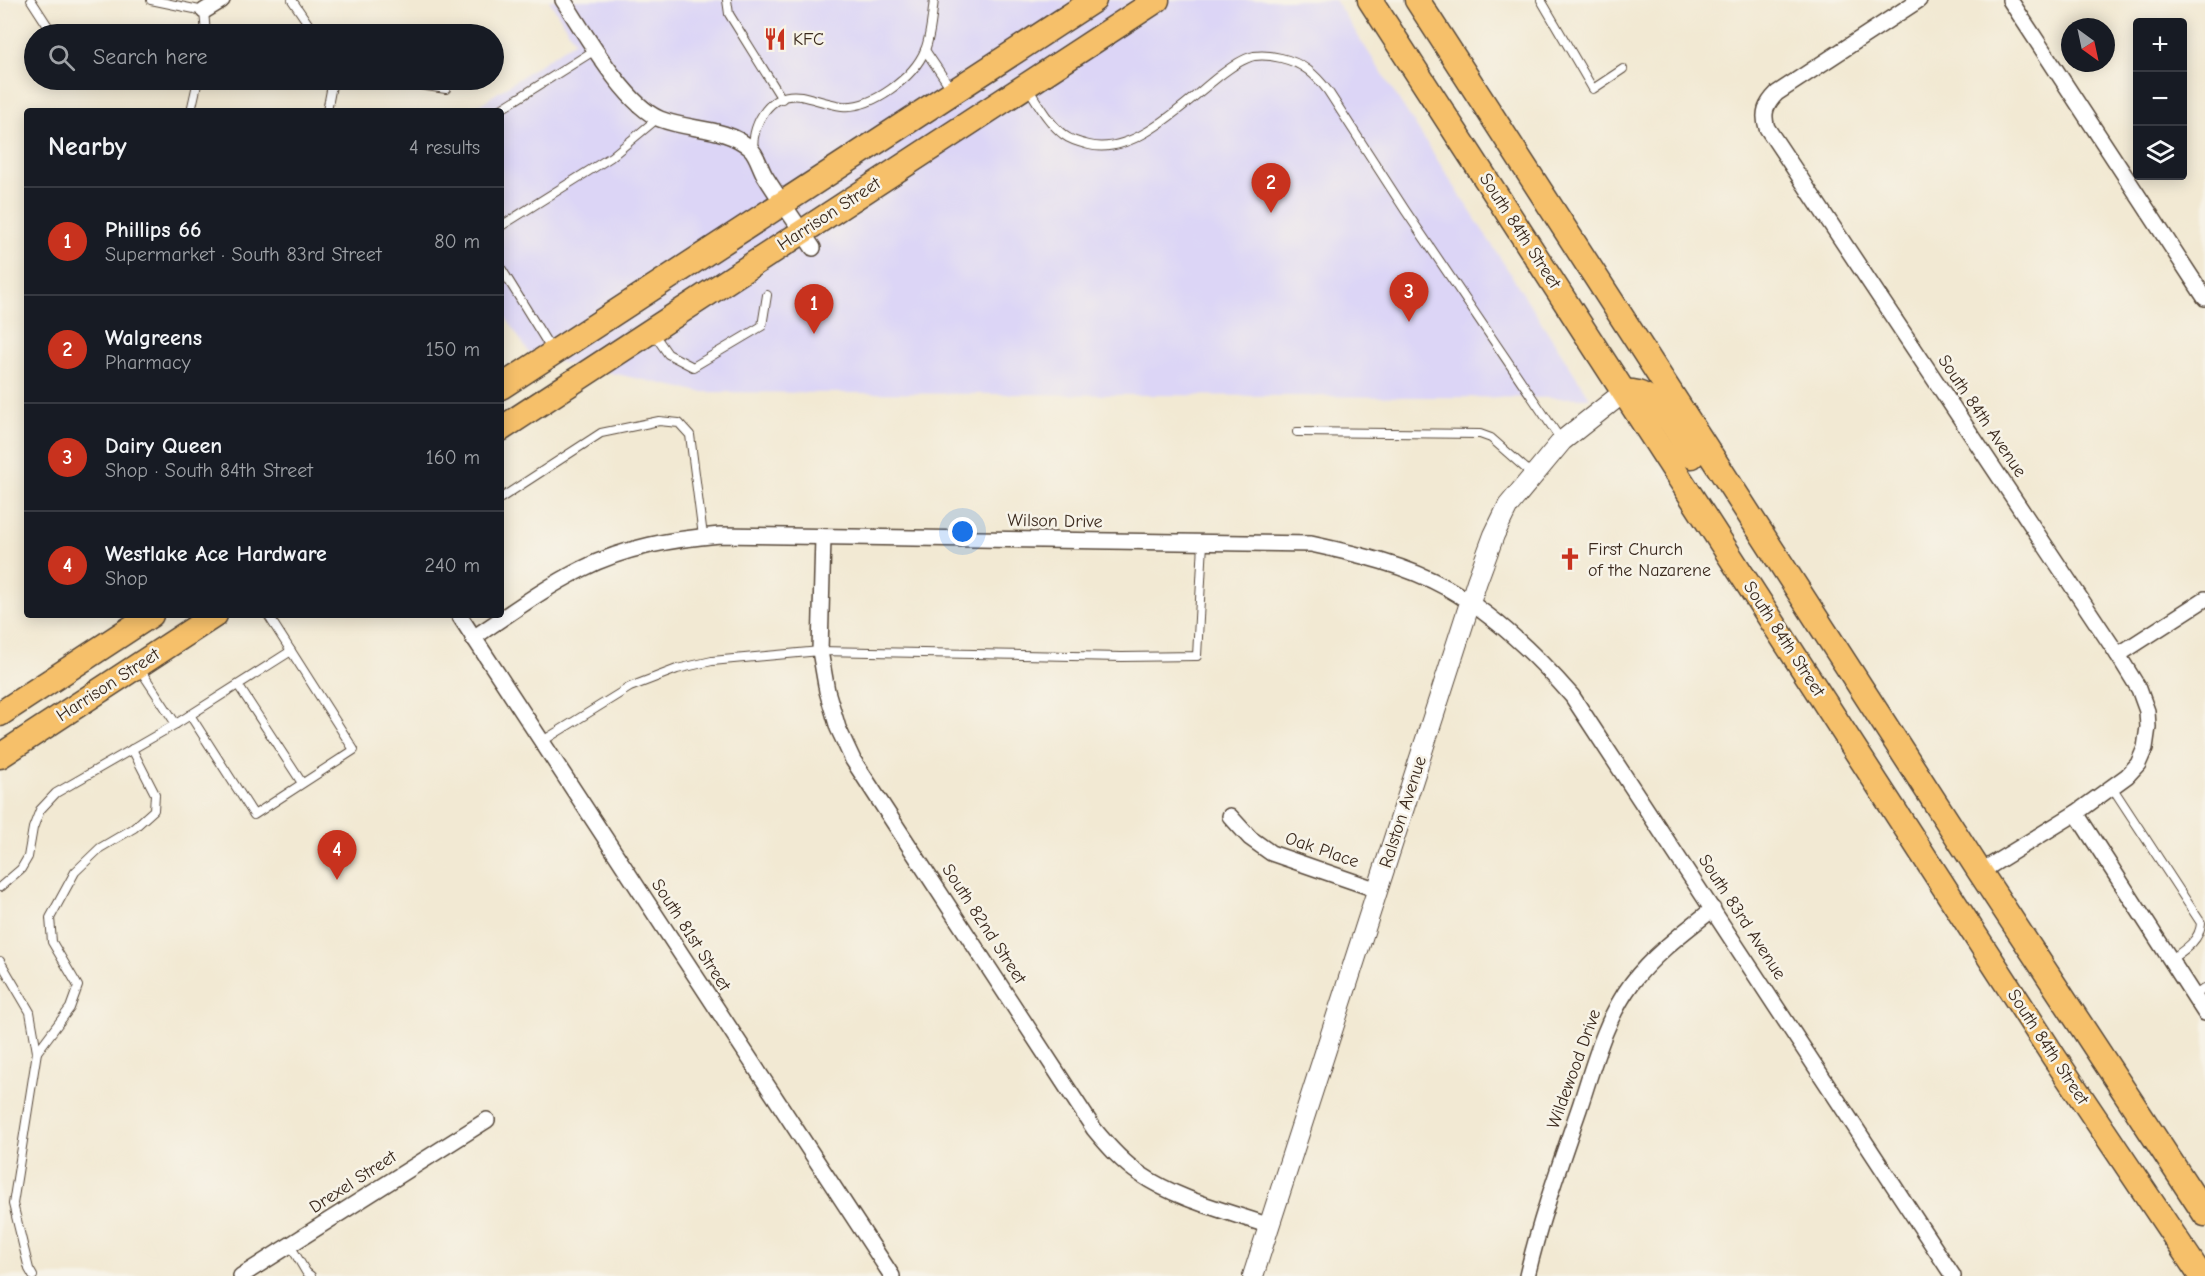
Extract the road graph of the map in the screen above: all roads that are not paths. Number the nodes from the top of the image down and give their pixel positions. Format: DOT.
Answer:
graph roads {
  1 [pos="31,0"];
  2 [pos="151,0"];
  3 [pos="222,0"];
  4 [pos="292,0"];
  5 [pos="563,0"];
  6 [pos="727,0"];
  7 [pos="934,0"];
  8 [pos="1094,0"];
  9 [pos="1157,0"];
  10 [pos="1371,0"];
  11 [pos="1418,0"];
  12 [pos="1541,0"];
  13 [pos="1919,0"];
  14 [pos="2010,0"];
  15 [pos="204,11"];
  16 [pos="47,24"];
  17 [pos="205,24"];
  18 [pos="308,24"];
  19 [pos="596,50"];
  20 [pos="925,50"];
  21 [pos="1623,69"];
  22 [pos="1026,86"];
  23 [pos="196,90"];
  24 [pos="331,90"];
  25 [pos="953,92"];
  26 [pos="782,99"];
  27 [pos="192,108"];
  28 [pos="328,108"];
  29 [pos="503,108"];
  30 [pos="658,118"];
  31 [pos="753,150"];
  32 [pos="783,203"];
  33 [pos="504,224"];
  34 [pos="808,240"];
  35 [pos="504,273"];
  36 [pos="767,295"];
  37 [pos="2205,298"];
  38 [pos="652,330"];
  39 [pos="554,353"];
  40 [pos="504,385"];
  41 [pos="1624,392"];
  42 [pos="504,427"];
  43 [pos="1297,432"];
  44 [pos="1562,441"];
  45 [pos="1533,475"];
  46 [pos="504,496"];
  47 [pos="703,536"];
  48 [pos="823,537"];
  49 [pos="1203,543"];
  50 [pos="1777,558"];
  51 [pos="2205,599"];
  52 [pos="1470,604"];
  53 [pos="146,618"];
  54 [pos="210,618"];
  55 [pos="270,618"];
  56 [pos="461,618"];
  57 [pos="504,618"];
  58 [pos="504,618"];
  59 [pos="473,638"];
  60 [pos="291,651"];
  61 [pos="820,651"];
  62 [pos="2118,655"];
  63 [pos="138,666"];
  64 [pos="238,685"];
  65 [pos="0,714"];
  66 [pos="190,715"];
  67 [pos="176,724"];
  68 [pos="541,742"];
  69 [pos="132,749"];
  70 [pos="0,756"];
  71 [pos="303,783"];
  72 [pos="2112,787"];
  73 [pos="2076,813"];
  74 [pos="1230,816"];
  75 [pos="1980,872"];
  76 [pos="0,887"];
  77 [pos="1378,890"];
  78 [pos="1713,909"];
  79 [pos="2170,960"];
  80 [pos="0,961"];
  81 [pos="2200,992"];
  82 [pos="2205,1013"];
  83 [pos="37,1052"];
  84 [pos="487,1120"];
  85 [pos="2205,1214"];
  86 [pos="1270,1226"];
  87 [pos="290,1245"];
  88 [pos="33,1276"];
  89 [pos="241,1276"];
  90 [pos="311,1276"];
  91 [pos="892,1276"];
  92 [pos="1253,1276"];
  93 [pos="1527,1276"];
  94 [pos="1953,1276"];
  95 [pos="2201,1276"];
  1 -- 16 [label="lane"];
  2 -- 15 [label="lane"];
  3 -- 15 [label="street"];
  4 -- 18 [label="lane"];
  5 -- 19 [label="street"];
  6 -- 26 [label="lane"];
  7 -- 20 [label="lane"];
  8 -- 25 [label="main road, Harrison Street"];
  9 -- 22 [label="main road, Harrison Street"];
  10 -- 41 [label="main road, South 84th Street"];
  11 -- 50 [label="main road"];
  12 -- 21 [label="lane"];
  13 -- 62 [label="street, South 84th Avenue"];
  14 -- 37 [label="street"];
  15 -- 17 [label="lane"];
  19 -- 29 [label="lane"];
  19 -- 30 [label="street"];
  20 -- 25 [label="lane"];
  20 -- 26 [label="lane"];
  22 -- 34 [label="main road, Harrison Street"];
  22 -- 44 [label="lane"];
  23 -- 27 [label="lane"];
  24 -- 28 [label="lane"];
  25 -- 32 [label="main road, Harrison Street"];
  26 -- 31 [label="lane"];
  30 -- 31 [label="street"];
  30 -- 33 [label="lane"];
  31 -- 32 [label="street"];
  32 -- 34 [label="street"];
  32 -- 39 [label="main road, Harrison Street"];
  34 -- 38 [label="main road, Harrison Street"];
  35 -- 39 [label="lane"];
  36 -- 38 [label="lane"];
  38 -- 42 [label="main road, Harrison Street"];
  39 -- 40 [label="main road, Harrison Street"];
  41 -- 44 [label="street, Ralston Avenue"];
  41 -- 50 [label="main road"];
  41 -- 95 [label="main road, South 84th Street"];
  43 -- 45 [label="lane"];
  44 -- 45 [label="street, Ralston Avenue"];
  45 -- 52 [label="street, Ralston Avenue"];
  46 -- 47 [label="lane"];
  47 -- 48 [label="street, Wilson Drive"];
  47 -- 58 [label="street, Wilson Drive"];
  48 -- 49 [label="street, Wilson Drive"];
  48 -- 61 [label="street, South 82nd Street"];
  49 -- 52 [label="street, Wilson Drive"];
  49 -- 61 [label="lane"];
  50 -- 75 [label="main road"];
  51 -- 62 [label="street"];
  52 -- 77 [label="street, Ralston Avenue"];
  52 -- 78 [label="street, South 83rd Avenue"];
  53 -- 65 [label="main road, Harrison Street"];
  54 -- 63 [label="main road, Harrison Street"];
  55 -- 60 [label="lane"];
  56 -- 59 [label="street, South 81st Street"];
  57 -- 59 [label="street, Wilson Drive"];
  59 -- 68 [label="street, South 81st Street"];
  60 -- 64 [label="lane"];
  60 -- 71 [label="lane"];
  61 -- 68 [label="lane"];
  61 -- 86 [label="street, South 82nd Street"];
  62 -- 72 [label="street, South 84th Avenue"];
  63 -- 67 [label="lane"];
  63 -- 70 [label="main road, Harrison Street"];
  64 -- 66 [label="lane"];
  64 -- 71 [label="lane"];
  66 -- 67 [label="lane"];
  66 -- 71 [label="lane"];
  67 -- 69 [label="lane"];
  68 -- 91 [label="street, South 81st Street"];
  69 -- 76 [label="lane"];
  69 -- 83 [label="lane"];
  72 -- 73 [label="street"];
  72 -- 79 [label="lane"];
  73 -- 75 [label="street"];
  73 -- 79 [label="street"];
  74 -- 77 [label="street, Oak Place"];
  75 -- 85 [label="main road"];
  77 -- 86 [label="street, Ralston Avenue"];
  78 -- 93 [label="street, Wildewood Drive"];
  78 -- 94 [label="street, South 83rd Avenue"];
  79 -- 81 [label="street"];
  80 -- 83 [label="lane"];
  81 -- 82 [label="street"];
  83 -- 88 [label="lane"];
  84 -- 87 [label="street, Drexel Street"];
  86 -- 92 [label="street, Ralston Avenue"];
  87 -- 89 [label="street, Drexel Street"];
  87 -- 90 [label="lane"];
}
